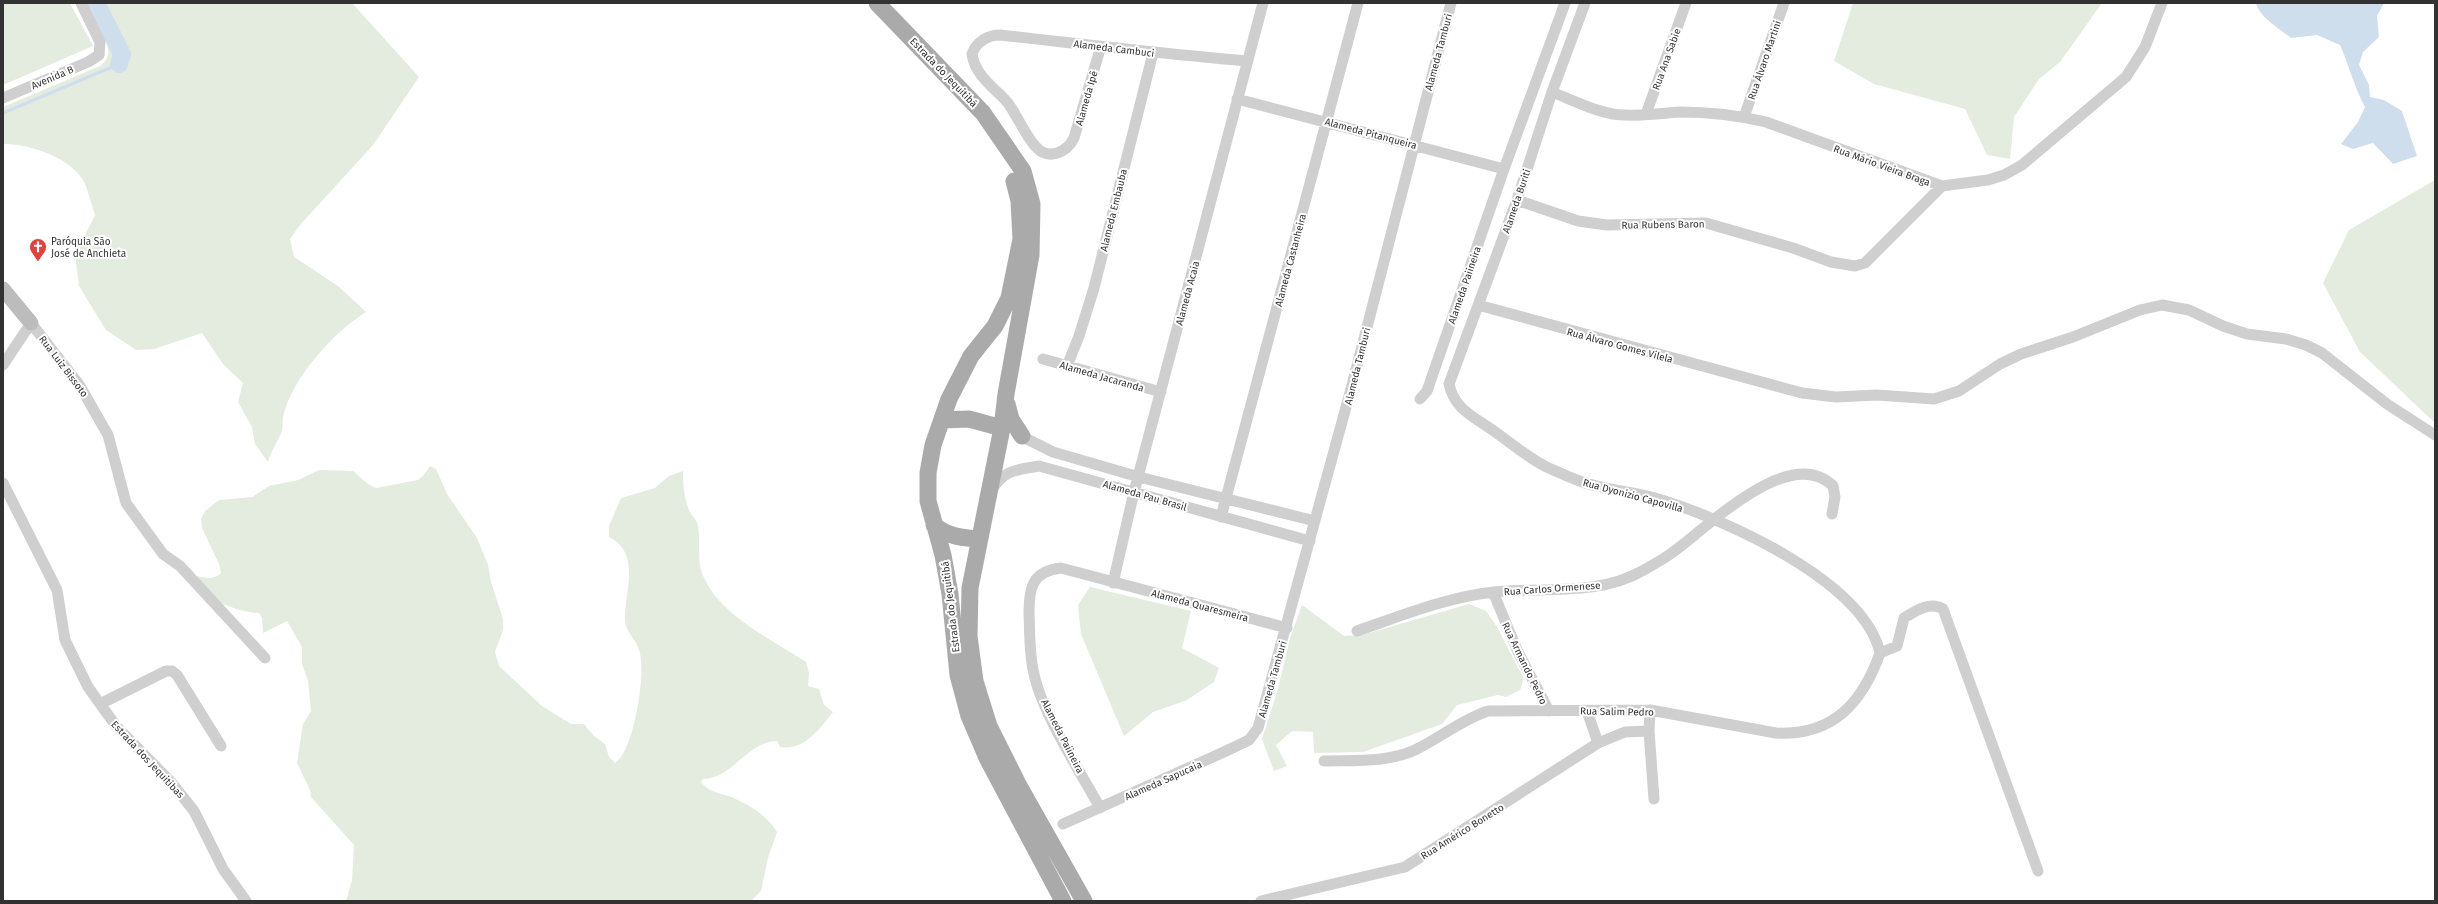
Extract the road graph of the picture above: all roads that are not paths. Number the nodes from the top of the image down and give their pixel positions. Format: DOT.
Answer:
graph roads {
  1 [pos="81,3"];
  2 [pos="877,3"];
  3 [pos="1263,3"];
  4 [pos="1358,3"];
  5 [pos="1451,3"];
  6 [pos="1565,3"];
  7 [pos="1584,3"];
  8 [pos="1686,3"];
  9 [pos="1784,3"];
  10 [pos="2162,3"];
  11 [pos="1101,46"];
  12 [pos="1153,53"];
  13 [pos="1247,61"];
  14 [pos="1552,92"];
  15 [pos="3,98"];
  16 [pos="1237,100"];
  17 [pos="1646,114"];
  18 [pos="1744,117"];
  19 [pos="1327,122"];
  20 [pos="1414,145"];
  21 [pos="1005,146"];
  22 [pos="1067,149"];
  23 [pos="1504,169"];
  24 [pos="1942,186"];
  25 [pos="1517,200"];
  26 [pos="3,289"];
  27 [pos="1478,305"];
  28 [pos="31,323"];
  29 [pos="1043,359"];
  30 [pos="3,365"];
  31 [pos="1067,366"];
  32 [pos="1161,392"];
  33 [pos="1006,394"];
  34 [pos="1452,398"];
  35 [pos="1420,399"];
  36 [pos="942,420"];
  37 [pos="1002,428"];
  38 [pos="1022,436"];
  39 [pos="2435,436"];
  40 [pos="1045,449"];
  41 [pos="1039,466"];
  42 [pos="1139,477"];
  43 [pos="3,483"];
  44 [pos="1134,492"];
  45 [pos="988,494"];
  46 [pos="1226,500"];
  47 [pos="1832,514"];
  48 [pos="1221,517"];
  49 [pos="1716,519"];
  50 [pos="1315,521"];
  51 [pos="934,525"];
  52 [pos="980,539"];
  53 [pos="1310,541"];
  54 [pos="1113,583"];
  55 [pos="1493,592"];
  56 [pos="1287,628"];
  57 [pos="1357,630"];
  58 [pos="1880,653"];
  59 [pos="265,658"];
  60 [pos="100,704"];
  61 [pos="1650,710"];
  62 [pos="1549,711"];
  63 [pos="1587,711"];
  64 [pos="1258,728"];
  65 [pos="1649,731"];
  66 [pos="1598,743"];
  67 [pos="221,746"];
  68 [pos="1324,761"];
  69 [pos="1654,799"];
  70 [pos="1100,808"];
  71 [pos="1063,824"];
  72 [pos="2038,871"];
  73 [pos="246,901"];
  74 [pos="1063,901"];
  75 [pos="1084,901"];
  76 [pos="1261,901"];
  1 -- 15 [label="street, Avenida B"];
  2 -- 21 [label="main road, Estrada do Jequitibá"];
  3 -- 13 [label="street, Alameda Acaia"];
  4 -- 19 [label="street, Alameda Castanheira"];
  5 -- 20 [label="street, Alameda Tamburi"];
  6 -- 23 [label="street, Alameda Paiineira"];
  7 -- 14 [label="street, Alameda Buriti"];
  8 -- 17 [label="street, Rua Ana Sabie"];
  9 -- 18 [label="street, Rua Álvaro Martini"];
  10 -- 24 [label="street, Rua Mário Vieira Braga"];
  11 -- 12 [label="street, Alameda Cambuci"];
  11 -- 22 [label="street, Alameda Ipê"];
  11 -- 22 [label="street, Alameda Cambuci"];
  12 -- 13 [label="street, Alameda Cambuci"];
  12 -- 31 [label="street, Alameda Embauba"];
  13 -- 16 [label="street, Alameda Acaia"];
  14 -- 17 [label="street, Rua Mário Vieira Braga"];
  14 -- 25 [label="street, Alameda Buriti"];
  16 -- 19 [label="street, Alameda Pitanqueira"];
  16 -- 32 [label="street, Alameda Acaia"];
  17 -- 18 [label="street, Rua Mário Vieira Braga"];
  18 -- 24 [label="street, Rua Mário Vieira Braga"];
  19 -- 20 [label="street, Alameda Pitanqueira"];
  19 -- 46 [label="street, Alameda Castanheira"];
  20 -- 23 [label="street, Alameda Pitanqueira"];
  20 -- 50 [label="street, Alameda Tamburi"];
  21 -- 33 [label="main road, Estrada do Jequitibá"];
  21 -- 36 [label="main road, Estrada do Jequitibá"];
  23 -- 35 [label="street, Alameda Paiineira"];
  24 -- 25 [label="street, Rua Rubens Baron"];
  25 -- 27 [label="street, Alameda Buriti"];
  26 -- 28 [label="street, Rua Luiz Bissoto"];
  27 -- 34 [label="street, Alameda Buriti"];
  27 -- 39 [label="street, Rua Álvaro Gomes Vilela"];
  28 -- 30 [label="street"];
  28 -- 59 [label="street, Rua Luiz Bissoto"];
  29 -- 31 [label="street, Alameda Jacaranda"];
  31 -- 32 [label="street, Alameda Jacaranda"];
  32 -- 42 [label="street, Alameda Acaia"];
  33 -- 37 [label="main road, Estrada do Jequitibá"];
  33 -- 38 [label="main road"];
  34 -- 49 [label="street, Rua Dyonizio Capovilla"];
  36 -- 37 [label="main road"];
  36 -- 51 [label="main road, Estrada do Jequitibá"];
  37 -- 38 [label="street, Alameda Pau Brasil"];
  37 -- 45 [label="main road, Estrada do Jequitibá"];
  38 -- 40 [label="street, Alameda Pau Brasil"];
  40 -- 41 [label="street"];
  40 -- 42 [label="street, Alameda Pau Brasil"];
  41 -- 44 [label="street, Alameda Pau Brasil"];
  41 -- 45 [label="street, Alameda Pau Brasil"];
  42 -- 44 [label="street, Alameda Acaia"];
  42 -- 46 [label="street, Alameda Pau Brasil"];
  43 -- 60 [label="street, Estrada dos Jequitibas"];
  44 -- 48 [label="street, Alameda Pau Brasil"];
  44 -- 54 [label="street, Alameda Acaia"];
  45 -- 52 [label="main road, Estrada do Jequitibá"];
  46 -- 48 [label="street, Alameda Castanheira"];
  46 -- 50 [label="street, Alameda Pau Brasil"];
  47 -- 49 [label="street, Rua Carlos Ormenese"];
  48 -- 53 [label="street, Alameda Pau Brasil"];
  49 -- 55 [label="street, Rua Carlos Ormenese"];
  49 -- 58 [label="street, Rua Dyonizio Capovilla"];
  50 -- 53 [label="street, Alameda Tamburi"];
  51 -- 52 [label="main road"];
  51 -- 74 [label="main road, Estrada do Jequitibá"];
  52 -- 75 [label="main road, Estrada do Jequitibá"];
  53 -- 56 [label="street, Alameda Tamburi"];
  54 -- 56 [label="street, Alameda Quaresmeira"];
  54 -- 70 [label="street, Alameda Paiineira"];
  55 -- 57 [label="street, Rua Carlos Ormenese"];
  55 -- 62 [label="street, Rua Armando Pedro"];
  56 -- 64 [label="street, Alameda Tamburi"];
  58 -- 61 [label="street, Rua Salim Pedro"];
  58 -- 72 [label="street"];
  60 -- 67 [label="street"];
  60 -- 73 [label="street, Estrada dos Jequitibas"];
  61 -- 63 [label="street, Rua Salim Pedro"];
  61 -- 65 [label="street"];
  62 -- 63 [label="street, Rua Salim Pedro"];
  62 -- 68 [label="street, Rua Salim Pedro"];
  63 -- 66 [label="street"];
  64 -- 70 [label="street, Alameda Sapucaia"];
  65 -- 66 [label="street, Rua Américo Bonetto"];
  65 -- 69 [label="street"];
  66 -- 76 [label="street, Rua Américo Bonetto"];
  70 -- 71 [label="street, Alameda Sapucaia"];
}
